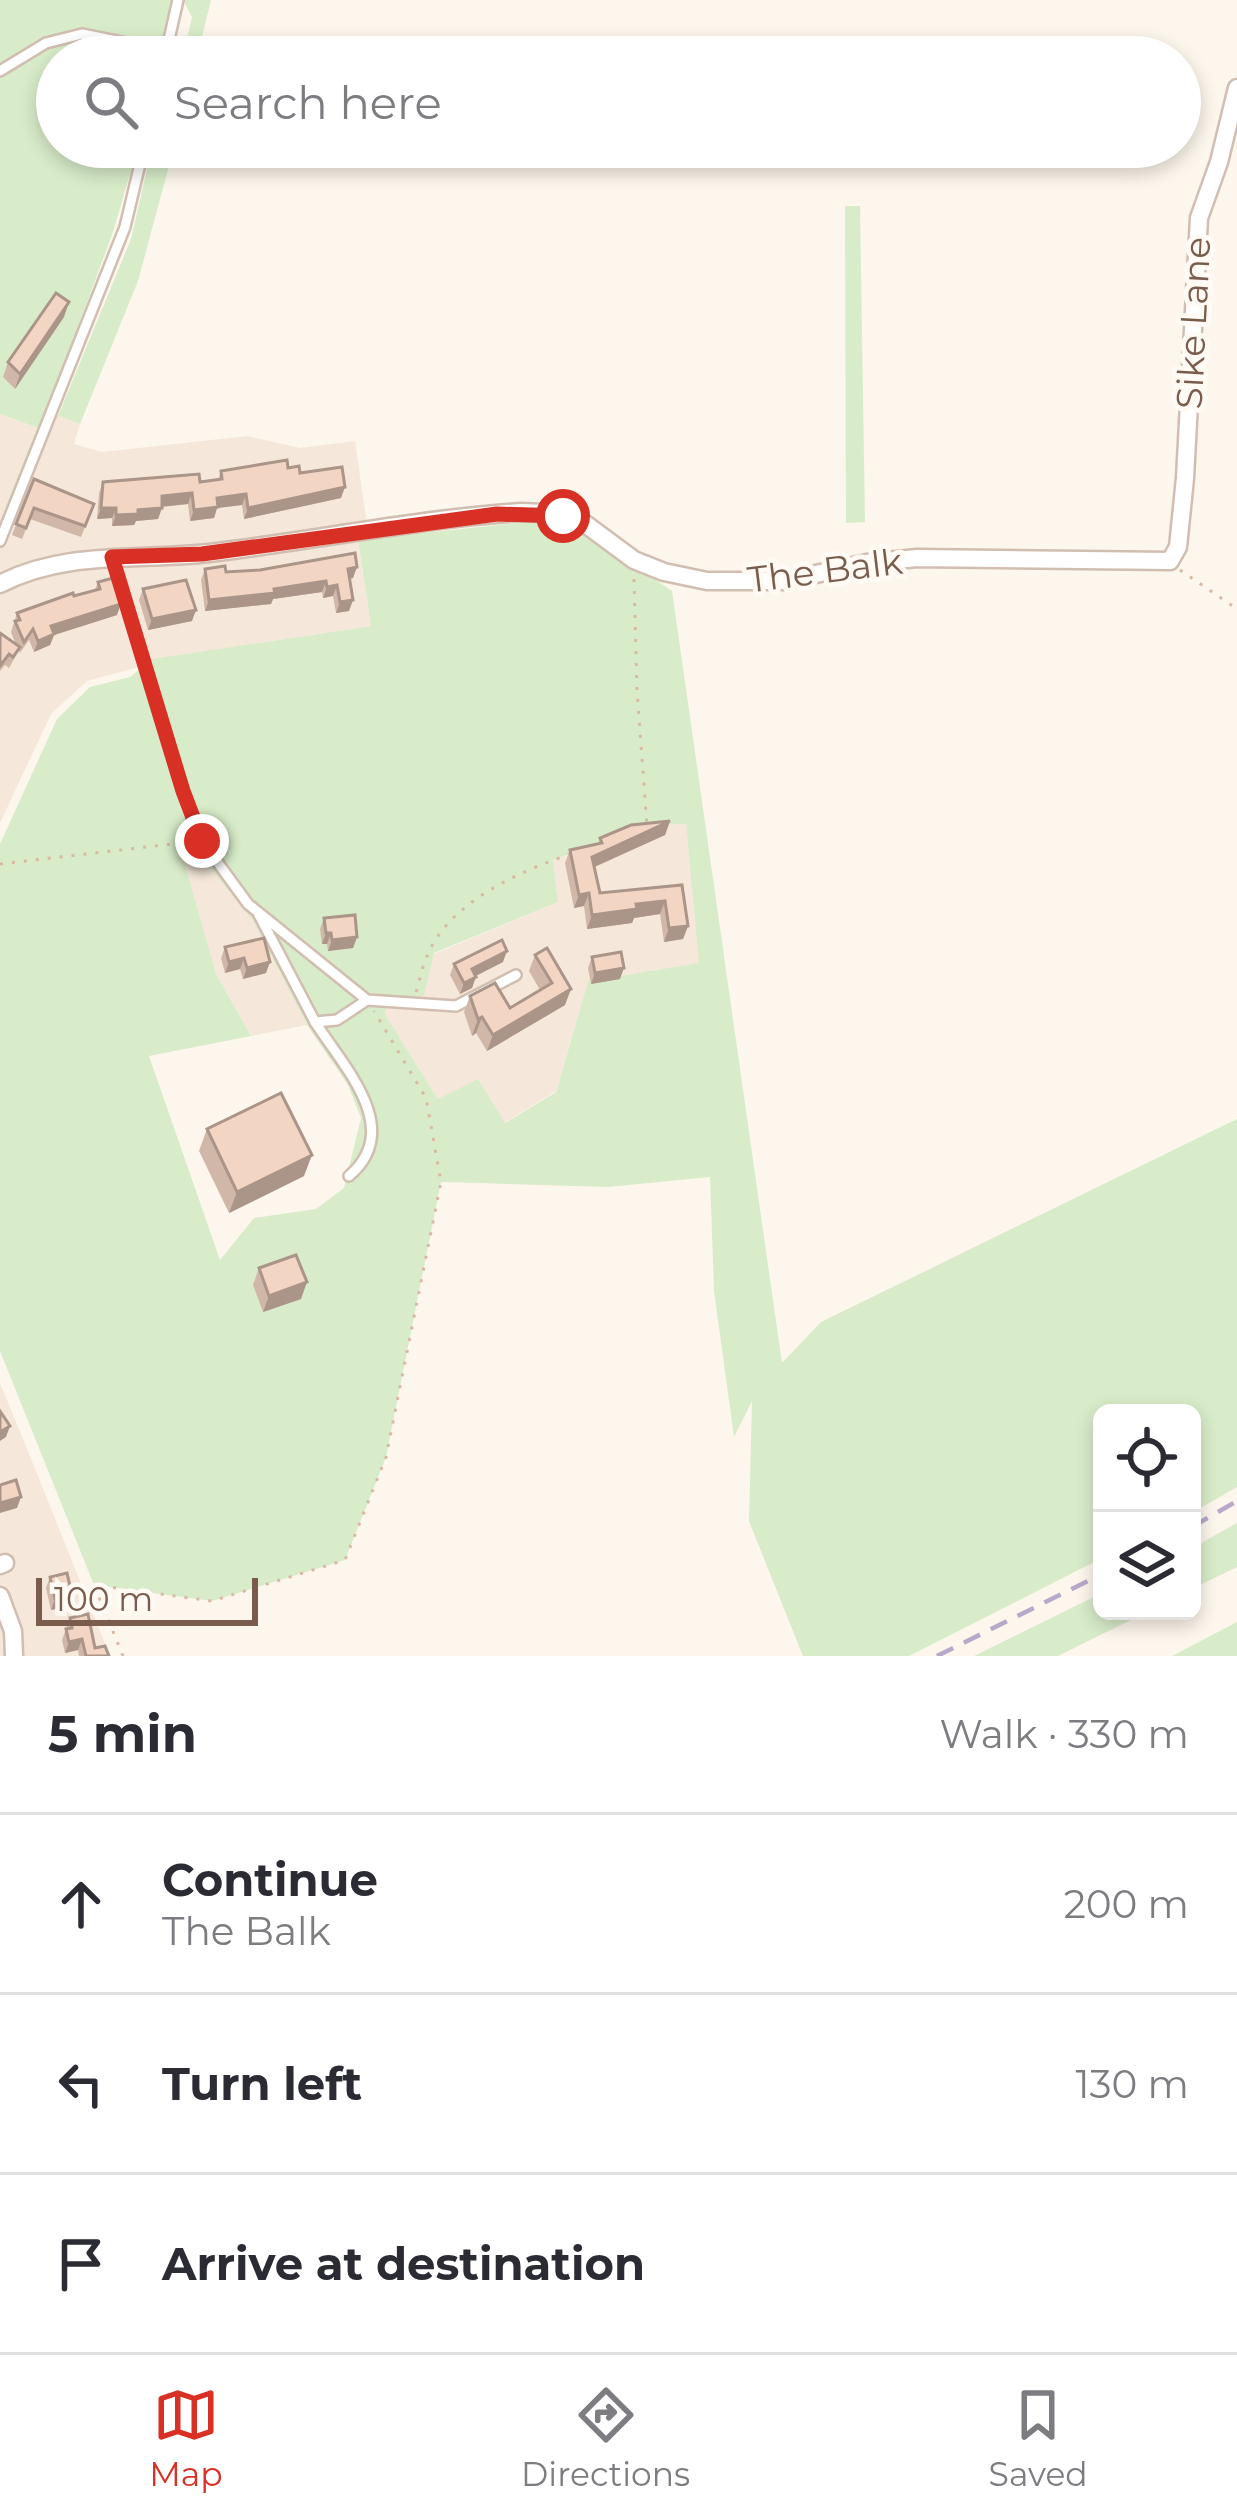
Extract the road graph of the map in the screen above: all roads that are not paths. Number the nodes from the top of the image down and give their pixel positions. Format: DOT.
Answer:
graph roads {
  1 [pos="178,0"];
  2 [pos="170,36"];
  3 [pos="36,49"];
  4 [pos="0,70"];
  5 [pos="1237,88"];
  6 [pos="139,168"];
  7 [pos="0,541"];
  8 [pos="112,557"];
  9 [pos="1170,561"];
  10 [pos="2,577"];
  11 [pos="257,911"];
  12 [pos="516,975"];
  13 [pos="367,1000"];
  14 [pos="314,1022"];
  15 [pos="349,1176"];
  16 [pos="0,1596"];
  17 [pos="14,1656"];
  1 -- 2 [label="lane"];
  3 -- 4 [label="lane"];
  5 -- 9 [label="street, Sike Lane"];
  6 -- 7 [label="lane"];
  8 -- 9 [label="street, The Balk"];
  8 -- 10 [label="street, The Balk"];
  8 -- 11 [label="lane"];
  11 -- 13 [label="lane"];
  11 -- 14 [label="lane"];
  12 -- 13 [label="lane"];
  13 -- 14 [label="lane"];
  14 -- 15 [label="lane"];
  16 -- 17 [label="street"];
}
